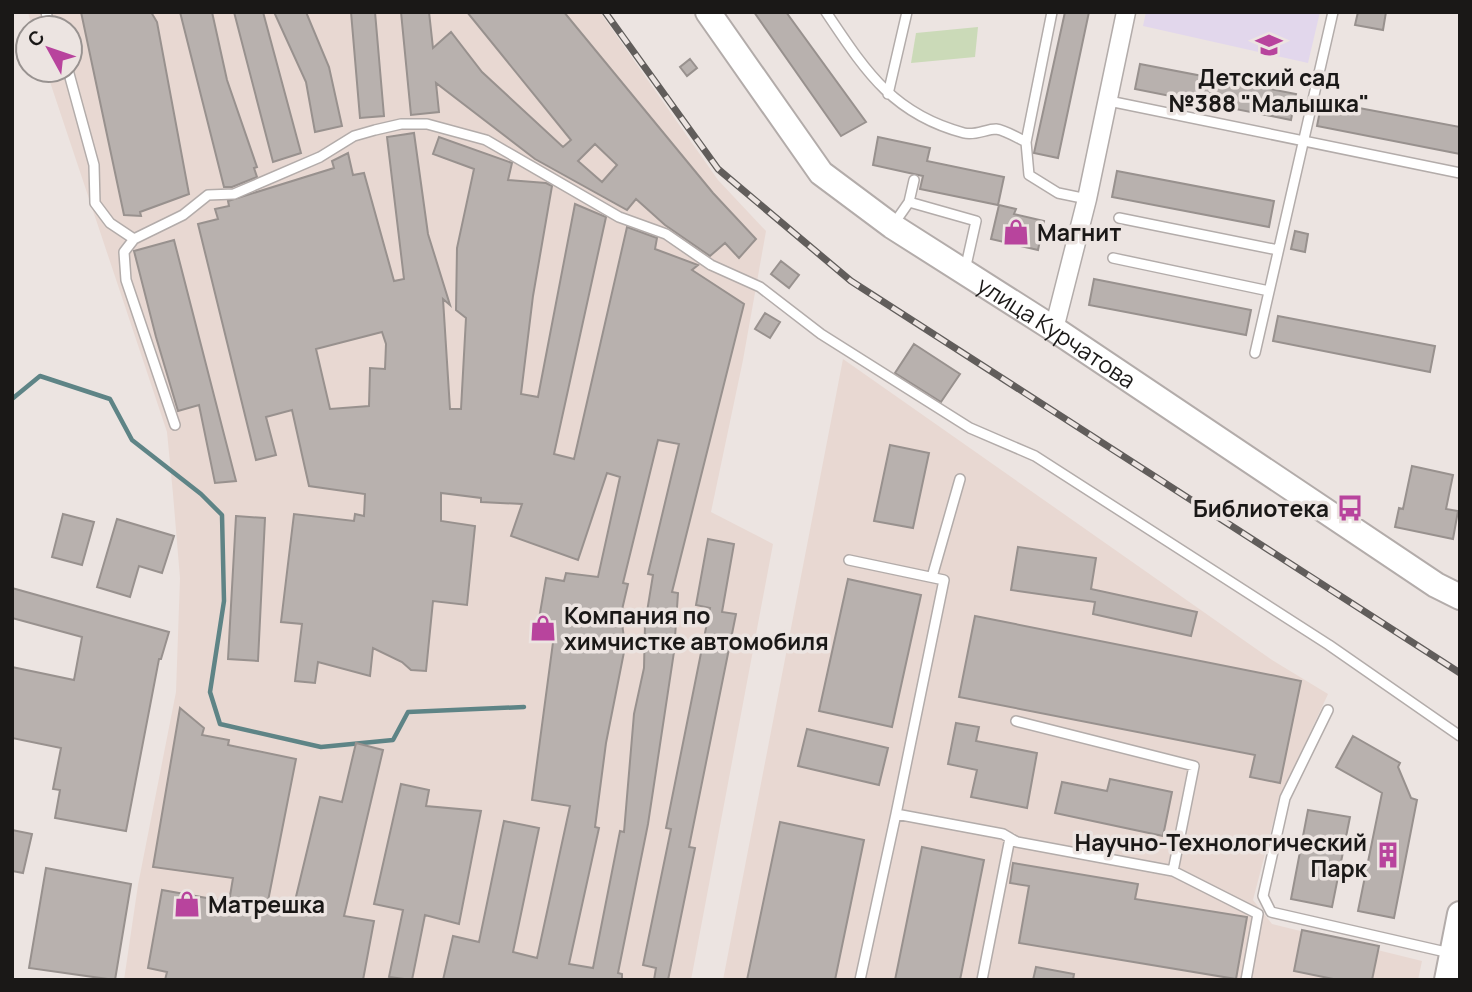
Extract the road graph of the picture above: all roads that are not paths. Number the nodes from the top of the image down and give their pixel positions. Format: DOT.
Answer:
graph roads {
  1 [pos="708,12"];
  2 [pos="826,12"];
  3 [pos="906,12"];
  4 [pos="1052,12"];
  5 [pos="1126,12"];
  6 [pos="1334,12"];
  7 [pos="72,84"];
  8 [pos="888,94"];
  9 [pos="1109,101"];
  10 [pos="1303,141"];
  11 [pos="1026,142"];
  12 [pos="1460,173"];
  13 [pos="914,180"];
  14 [pos="1087,199"];
  15 [pos="909,202"];
  16 [pos="1119,218"];
  17 [pos="892,226"];
  18 [pos="134,239"];
  19 [pos="1278,250"];
  20 [pos="1113,258"];
  21 [pos="965,271"];
  22 [pos="1269,291"];
  23 [pos="1054,329"];
  24 [pos="1255,353"];
  25 [pos="175,425"];
  26 [pos="961,479"];
  27 [pos="849,560"];
  28 [pos="932,577"];
  29 [pos="1460,597"];
  30 [pos="1328,710"];
  31 [pos="1016,721"];
  32 [pos="1460,736"];
  33 [pos="896,814"];
  34 [pos="1010,838"];
  35 [pos="1173,871"];
  36 [pos="1460,914"];
  37 [pos="1452,954"];
  38 [pos="860,980"];
  39 [pos="982,980"];
  40 [pos="1246,980"];
  41 [pos="1447,980"];
  1 -- 17 [label="main road, улица Курчатова"];
  2 -- 8 [label="lane"];
  3 -- 8 [label="lane"];
  4 -- 11 [label="lane"];
  5 -- 9 [label="street"];
  6 -- 10 [label="lane"];
  7 -- 18 [label="lane"];
  8 -- 11 [label="lane"];
  9 -- 10 [label="lane"];
  9 -- 14 [label="street"];
  10 -- 12 [label="lane"];
  10 -- 19 [label="lane"];
  11 -- 14 [label="lane"];
  13 -- 15 [label="lane"];
  14 -- 23 [label="street"];
  15 -- 17 [label="lane"];
  15 -- 21 [label="lane"];
  16 -- 19 [label="lane"];
  17 -- 21 [label="main road, улица Курчатова"];
  18 -- 25 [label="lane"];
  18 -- 32 [label="lane"];
  19 -- 22 [label="lane"];
  20 -- 22 [label="lane"];
  21 -- 23 [label="main road, улица Курчатова"];
  22 -- 24 [label="lane"];
  23 -- 29 [label="main road, улица Курчатова"];
  26 -- 28 [label="lane"];
  27 -- 28 [label="lane"];
  28 -- 33 [label="lane"];
  30 -- 37 [label="lane"];
  31 -- 35 [label="lane"];
  33 -- 34 [label="lane"];
  33 -- 38 [label="lane"];
  34 -- 35 [label="lane"];
  34 -- 39 [label="lane"];
  35 -- 40 [label="lane"];
  36 -- 37 [label="main road"];
  37 -- 41 [label="main road"];
}
